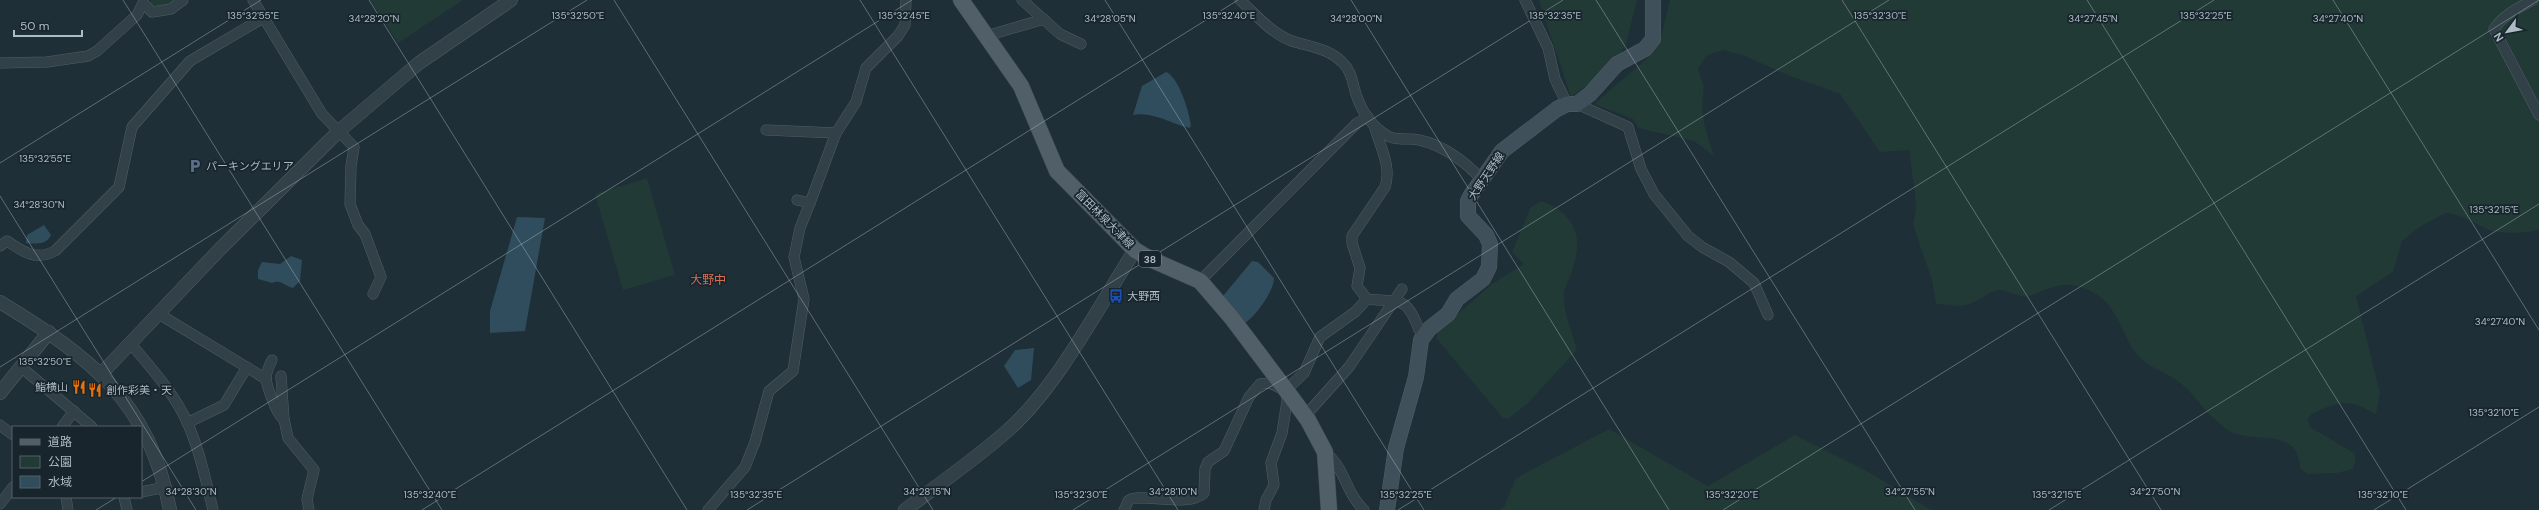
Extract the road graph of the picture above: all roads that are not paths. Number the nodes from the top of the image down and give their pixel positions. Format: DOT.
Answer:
graph roads {
  1 [pos="183,0"];
  2 [pos="253,0"];
  3 [pos="511,0"];
  4 [pos="906,0"];
  5 [pos="962,0"];
  6 [pos="1022,0"];
  7 [pos="1240,0"];
  8 [pos="1525,0"];
  9 [pos="1653,0"];
  10 [pos="2533,0"];
  11 [pos="264,18"];
  12 [pos="1044,19"];
  13 [pos="986,36"];
  14 [pos="1081,44"];
  15 [pos="0,64"];
  16 [pos="1572,104"];
  17 [pos="2539,115"];
  18 [pos="1368,117"];
  19 [pos="1375,128"];
  20 [pos="766,130"];
  21 [pos="338,131"];
  22 [pos="836,133"];
  23 [pos="1493,164"];
  24 [pos="1470,166"];
  25 [pos="1482,180"];
  26 [pos="797,200"];
  27 [pos="810,203"];
  28 [pos="4,244"];
  29 [pos="1135,250"];
  30 [pos="1200,281"];
  31 [pos="1402,289"];
  32 [pos="373,294"];
  33 [pos="1367,298"];
  34 [pos="1395,300"];
  35 [pos="0,302"];
  36 [pos="159,314"];
  37 [pos="1768,315"];
  38 [pos="1418,330"];
  39 [pos="49,332"];
  40 [pos="131,344"];
  41 [pos="272,360"];
  42 [pos="21,367"];
  43 [pos="247,367"];
  44 [pos="101,374"];
  45 [pos="281,376"];
  46 [pos="266,379"];
  47 [pos="1,389"];
  48 [pos="1286,390"];
  49 [pos="74,411"];
  50 [pos="1305,416"];
  51 [pos="284,419"];
  52 [pos="187,423"];
  53 [pos="0,425"];
  54 [pos="63,426"];
  55 [pos="91,426"];
  56 [pos="141,426"];
  57 [pos="142,428"];
  58 [pos="12,434"];
  59 [pos="1325,452"];
  60 [pos="166,487"];
  61 [pos="12,488"];
  62 [pos="142,492"];
  63 [pos="66,498"];
  64 [pos="124,498"];
  65 [pos="0,504"];
  66 [pos="68,510"];
  67 [pos="127,510"];
  68 [pos="170,510"];
  69 [pos="213,510"];
  70 [pos="309,510"];
  71 [pos="708,510"];
  72 [pos="905,510"];
  73 [pos="1124,510"];
  74 [pos="1264,510"];
  75 [pos="1329,510"];
  76 [pos="1364,510"];
  77 [pos="1386,510"];
  1 -- 15 [label="street"];
  2 -- 11 [label="street"];
  3 -- 21 [label="street"];
  4 -- 22 [label="street"];
  5 -- 13 [label="main road, 富田林泉大津線 / 38"];
  6 -- 12 [label="street"];
  7 -- 18 [label="street"];
  8 -- 16 [label="street"];
  9 -- 16 [label="main road, 大野天野線"];
  10 -- 17 [label="street"];
  11 -- 21 [label="street"];
  11 -- 28 [label="street"];
  12 -- 13 [label="street"];
  12 -- 14 [label="street"];
  13 -- 29 [label="main road, 富田林泉大津線 / 38"];
  16 -- 23 [label="main road, 大野天野線"];
  16 -- 37 [label="street"];
  18 -- 19 [label="street"];
  18 -- 30 [label="street"];
  19 -- 24 [label="street"];
  19 -- 33 [label="street"];
  20 -- 22 [label="street"];
  21 -- 32 [label="street"];
  21 -- 36 [label="street"];
  22 -- 27 [label="street"];
  23 -- 24 [label="street"];
  23 -- 25 [label="main road, 大野天野線"];
  24 -- 25 [label="street"];
  25 -- 77 [label="main road, 大野天野線"];
  26 -- 27 [label="street"];
  27 -- 71 [label="street"];
  29 -- 30 [label="main road, 富田林泉大津線 / 38"];
  29 -- 72 [label="street"];
  30 -- 48 [label="main road, 富田林泉大津線 / 38"];
  31 -- 34 [label="street"];
  33 -- 34 [label="street"];
  33 -- 48 [label="street"];
  34 -- 38 [label="street"];
  34 -- 50 [label="street"];
  35 -- 39 [label="street"];
  36 -- 40 [label="street"];
  36 -- 43 [label="street"];
  39 -- 42 [label="street"];
  39 -- 44 [label="street"];
  40 -- 44 [label="street"];
  40 -- 52 [label="street"];
  41 -- 46 [label="street"];
  42 -- 47 [label="street"];
  42 -- 49 [label="street"];
  43 -- 46 [label="street"];
  43 -- 52 [label="street"];
  44 -- 56 [label="street"];
  45 -- 51 [label="street"];
  46 -- 51 [label="street"];
  48 -- 50 [label="main road, 富田林泉大津線 / 38"];
  48 -- 73 [label="street"];
  48 -- 74 [label="street"];
  49 -- 54 [label="street"];
  49 -- 55 [label="street"];
  50 -- 59 [label="main road, 富田林泉大津線 / 38"];
  51 -- 70 [label="street"];
  52 -- 69 [label="street"];
  53 -- 58 [label="street"];
  57 -- 60 [label="street"];
  59 -- 75 [label="main road, 富田林泉大津線 / 38"];
  59 -- 76 [label="street"];
  60 -- 62 [label="street"];
  60 -- 68 [label="street"];
  61 -- 65 [label="street"];
  63 -- 66 [label="street"];
  64 -- 67 [label="street"];
}
